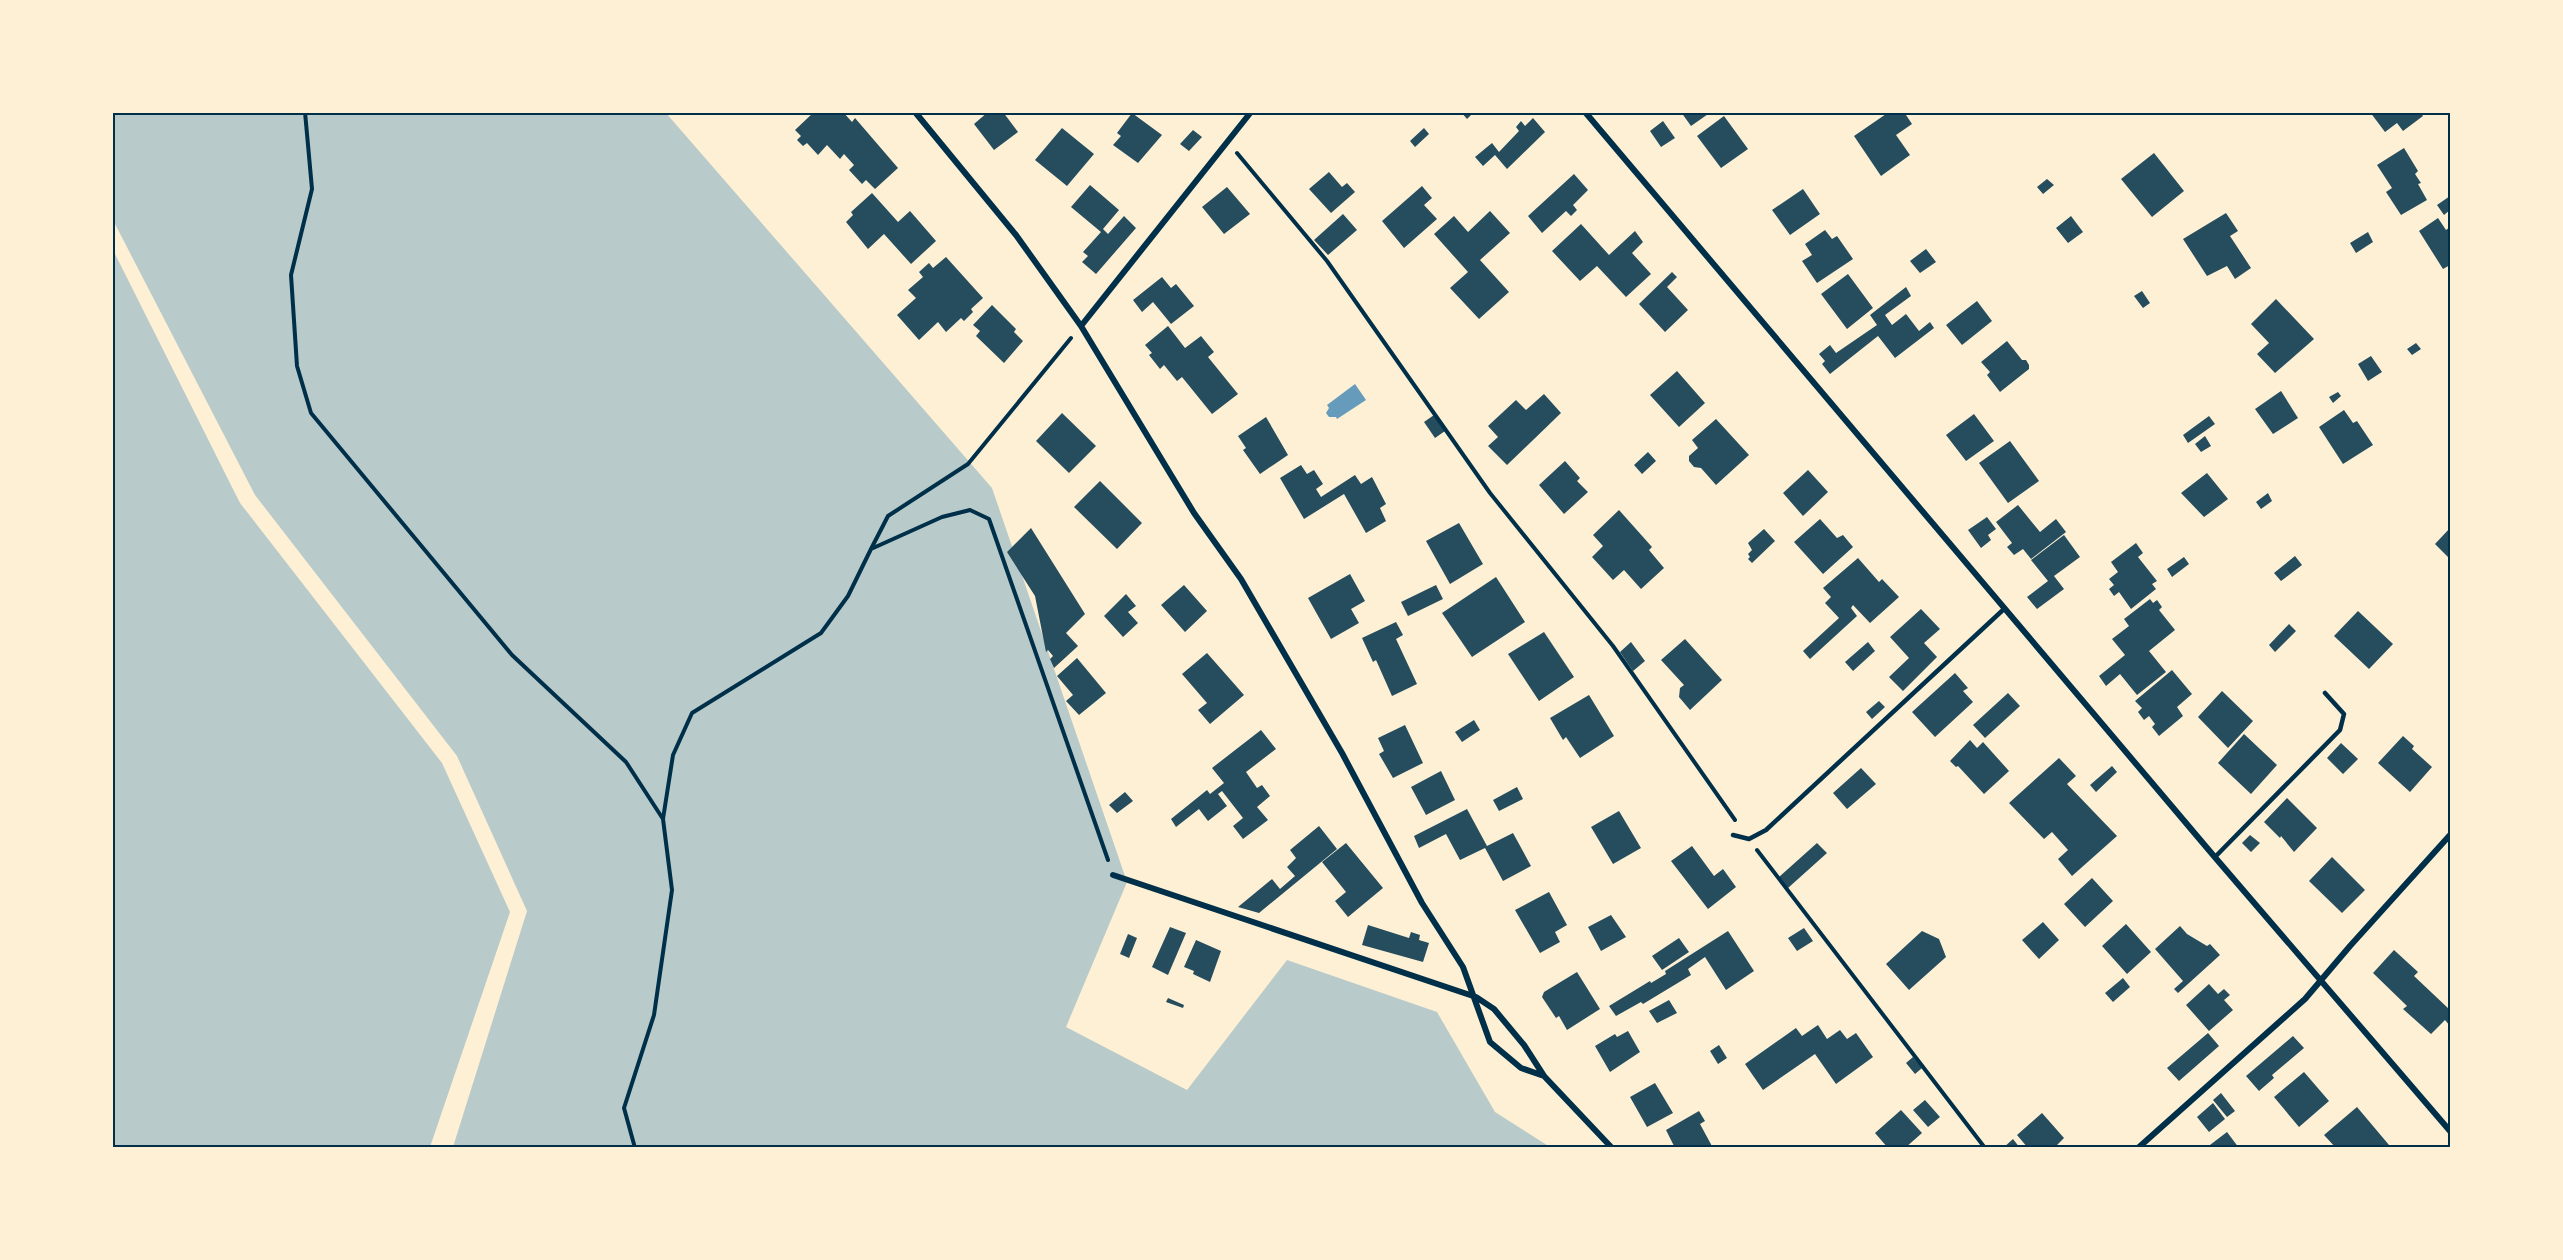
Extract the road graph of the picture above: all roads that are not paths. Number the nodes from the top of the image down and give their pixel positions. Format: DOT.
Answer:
graph roads {
  1 [pos="915,112"];
  2 [pos="1251,112"];
  3 [pos="1585,112"];
  4 [pos="1082,326"];
  5 [pos="2004,609"];
  6 [pos="2325,693"];
  7 [pos="2451,835"];
  8 [pos="1733,836"];
  9 [pos="2215,857"];
  10 [pos="1113,875"];
  11 [pos="2322,981"];
  12 [pos="1476,997"];
  13 [pos="1544,1076"];
  14 [pos="2451,1131"];
  15 [pos="1612,1148"];
  16 [pos="2138,1148"];
  1 -- 4 [label="street"];
  2 -- 4 [label="street"];
  3 -- 5 [label="street"];
  4 -- 12 [label="street"];
  5 -- 8 [label="lane"];
  5 -- 9 [label="street"];
  6 -- 9 [label="lane"];
  7 -- 11 [label="street"];
  9 -- 11 [label="street"];
  10 -- 12 [label="street"];
  11 -- 14 [label="street"];
  11 -- 16 [label="street"];
  12 -- 13 [label="street"];
  12 -- 13 [label="street"];
  13 -- 15 [label="street"];
}
